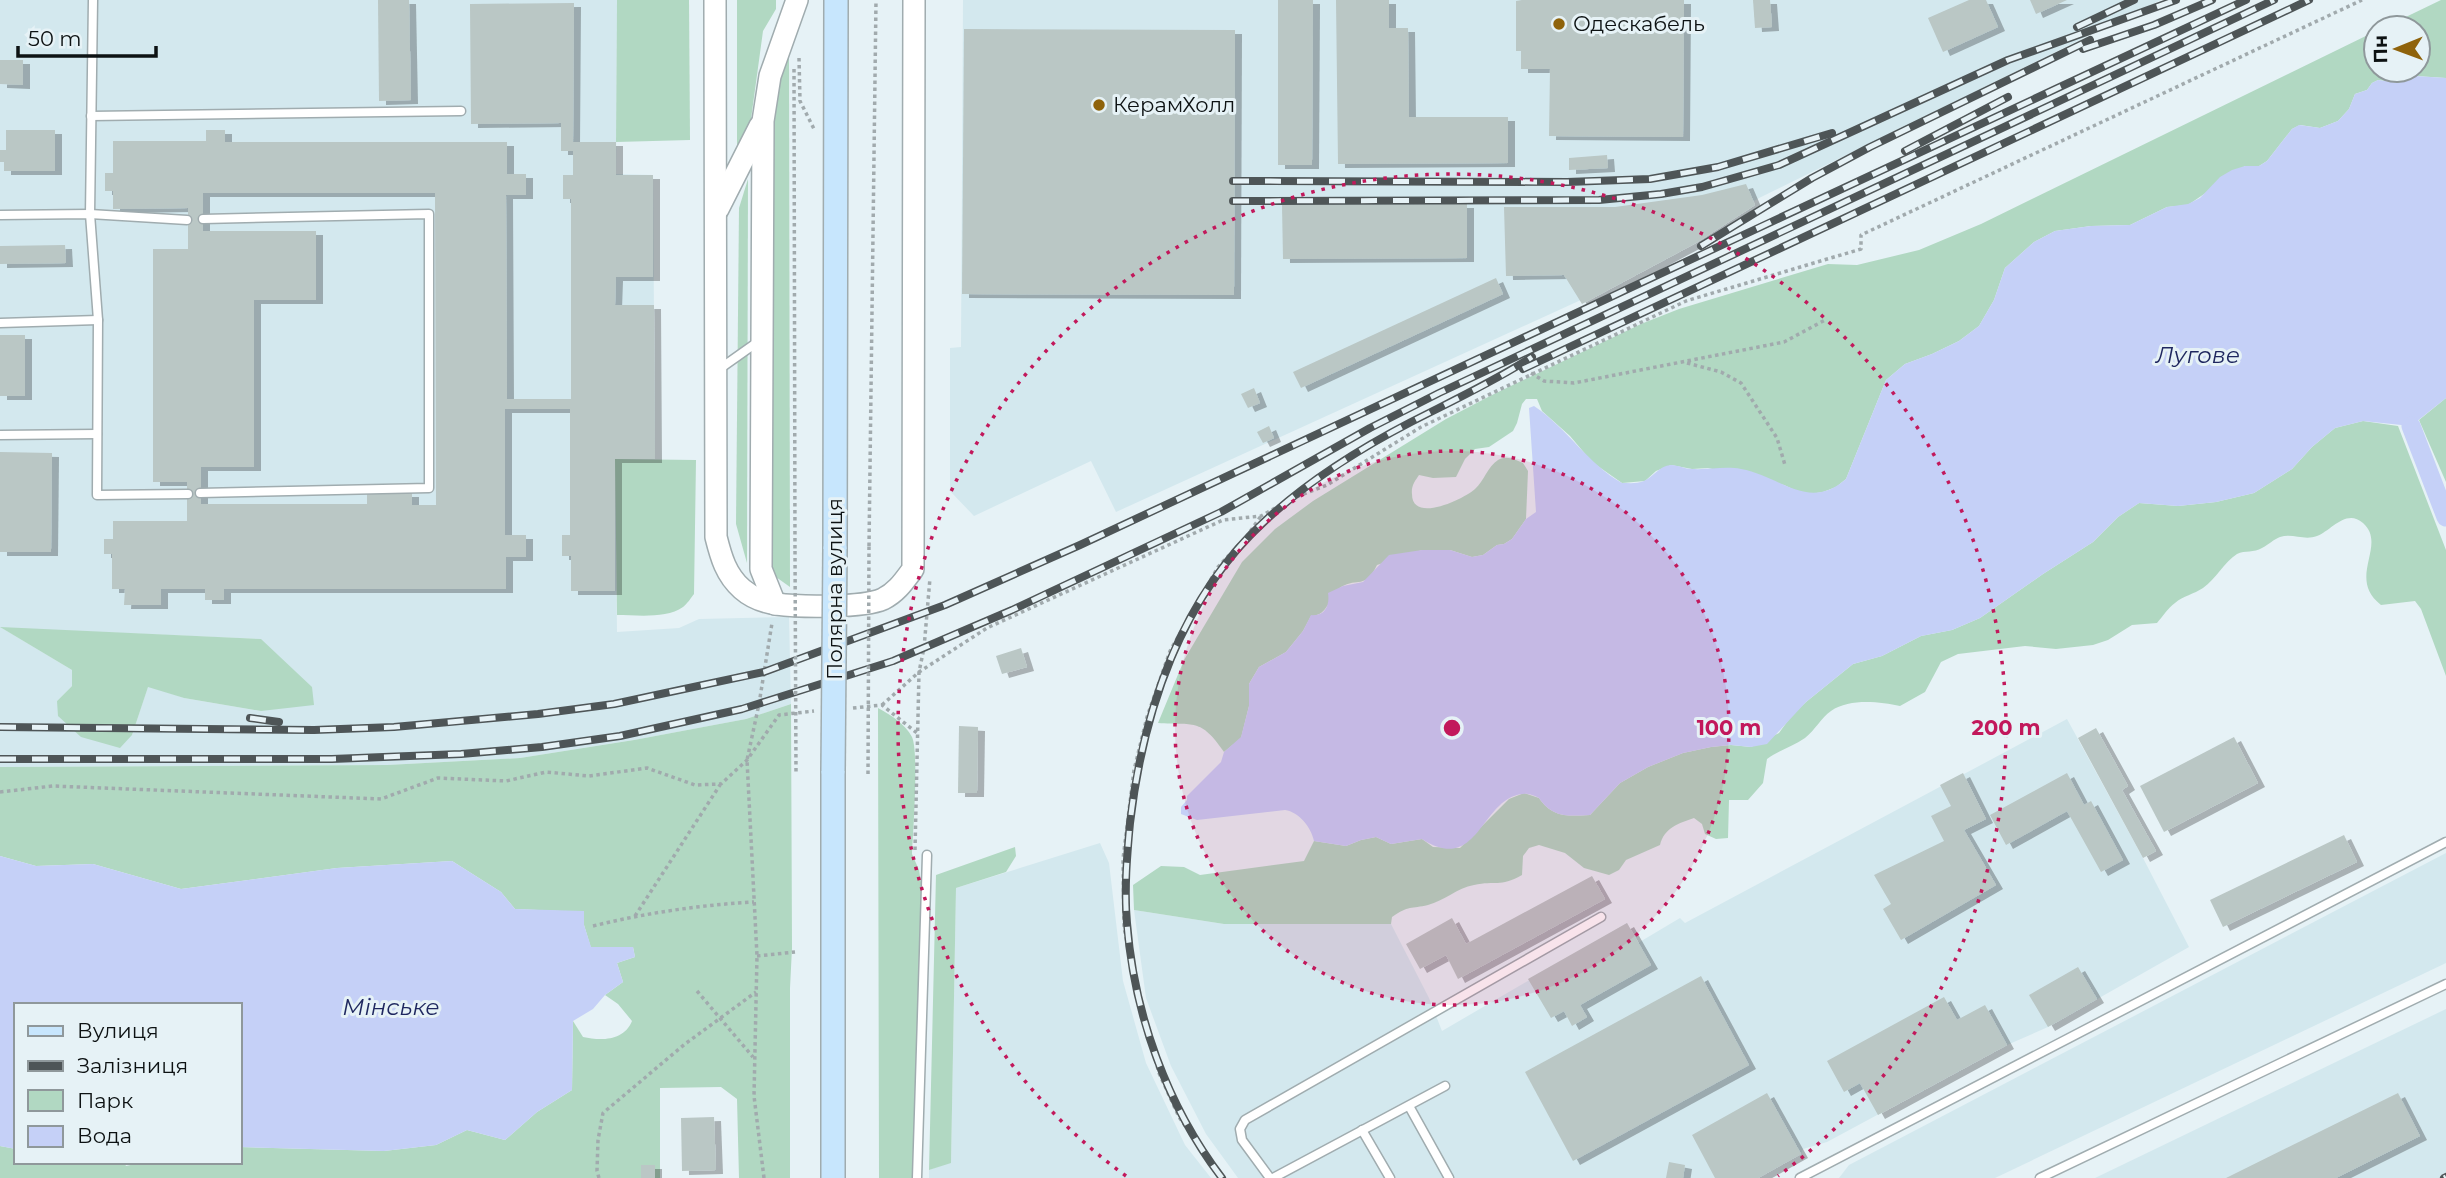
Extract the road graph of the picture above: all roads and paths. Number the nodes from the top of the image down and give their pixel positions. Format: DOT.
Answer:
graph roads {
  1 [pos="93,0"];
  2 [pos="716,0"];
  3 [pos="797,0"];
  4 [pos="836,0"];
  5 [pos="876,0"];
  6 [pos="914,0"];
  7 [pos="2362,0"];
  8 [pos="798,47"];
  9 [pos="794,57"];
  10 [pos="461,111"];
  11 [pos="91,116"];
  12 [pos="763,121"];
  13 [pos="818,138"];
  14 [pos="90,214"];
  15 [pos="716,214"];
  16 [pos="0,215"];
  17 [pos="203,219"];
  18 [pos="187,220"];
  19 [pos="1827,319"];
  20 [pos="98,320"];
  21 [pos="0,323"];
  22 [pos="761,339"];
  23 [pos="1685,363"];
  24 [pos="717,371"];
  25 [pos="1531,373"];
  26 [pos="97,434"];
  27 [pos="0,435"];
  28 [pos="1785,465"];
  29 [pos="201,493"];
  30 [pos="188,494"];
  31 [pos="1261,516"];
  32 [pos="922,571"];
  33 [pos="775,604"];
  34 [pos="919,672"];
  35 [pos="882,705"];
  36 [pos="747,760"];
  37 [pos="796,773"];
  38 [pos="868,774"];
  39 [pos="721,784"];
  40 [pos="0,792"];
  41 [pos="2446,842"];
  42 [pos="915,855"];
  43 [pos="927,855"];
  44 [pos="754,902"];
  45 [pos="635,915"];
  46 [pos="1601,917"];
  47 [pos="593,926"];
  48 [pos="795,952"];
  49 [pos="757,956"];
  50 [pos="2446,985"];
  51 [pos="697,991"];
  52 [pos="756,992"];
  53 [pos="720,1018"];
  54 [pos="755,1059"];
  55 [pos="1445,1086"];
  56 [pos="1409,1106"];
  57 [pos="1362,1130"];
  58 [pos="599,1178"];
  59 [pos="764,1178"];
  60 [pos="833,1178"];
  61 [pos="917,1178"];
  62 [pos="1221,1178"];
  63 [pos="1271,1178"];
  64 [pos="1390,1178"];
  65 [pos="1449,1178"];
  66 [pos="1800,1178"];
  67 [pos="2039,1178"];
  1 -- 11 [label="lane"];
  2 -- 15 [label="street"];
  3 -- 12 [label="street"];
  4 -- 60 [label="main road, Полярна вулиця, bridge"];
  5 -- 38 [label="path, bridge"];
  6 -- 32 [label="street"];
  7 -- 25 [label="path"];
  8 -- 13 [label="path"];
  9 -- 37 [label="path, bridge"];
  10 -- 11 [label="lane"];
  11 -- 14 [label="lane"];
  12 -- 15 [label="street"];
  12 -- 22 [label="street"];
  14 -- 16 [label="lane"];
  14 -- 18 [label="lane"];
  14 -- 20 [label="lane"];
  15 -- 24 [label="street"];
  17 -- 29 [label="lane"];
  19 -- 23 [label="path"];
  20 -- 21 [label="lane"];
  20 -- 26 [label="lane"];
  22 -- 24 [label="lane"];
  22 -- 33 [label="street"];
  23 -- 25 [label="path"];
  23 -- 28 [label="path"];
  24 -- 33 [label="street"];
  25 -- 31 [label="path"];
  26 -- 27 [label="lane"];
  26 -- 30 [label="lane"];
  31 -- 34 [label="path"];
  31 -- 62 [label="path"];
  32 -- 33 [label="street"];
  32 -- 34 [label="path"];
  33 -- 36 [label="path"];
  34 -- 35 [label="path"];
  34 -- 42 [label="path"];
  36 -- 39 [label="path"];
  36 -- 44 [label="path"];
  39 -- 40 [label="path"];
  39 -- 45 [label="path"];
  41 -- 66 [label="lane"];
  43 -- 61 [label="lane"];
  44 -- 45 [label="path"];
  44 -- 49 [label="path"];
  45 -- 47 [label="path"];
  46 -- 63 [label="lane"];
  48 -- 49 [label="path"];
  49 -- 52 [label="path"];
  50 -- 67 [label="lane"];
  51 -- 53 [label="path"];
  52 -- 53 [label="path"];
  52 -- 54 [label="path"];
  53 -- 54 [label="path"];
  53 -- 58 [label="path"];
  54 -- 59 [label="path"];
  55 -- 56 [label="lane"];
  56 -- 57 [label="lane"];
  56 -- 65 [label="lane"];
  57 -- 63 [label="lane"];
  57 -- 64 [label="lane"];
}
